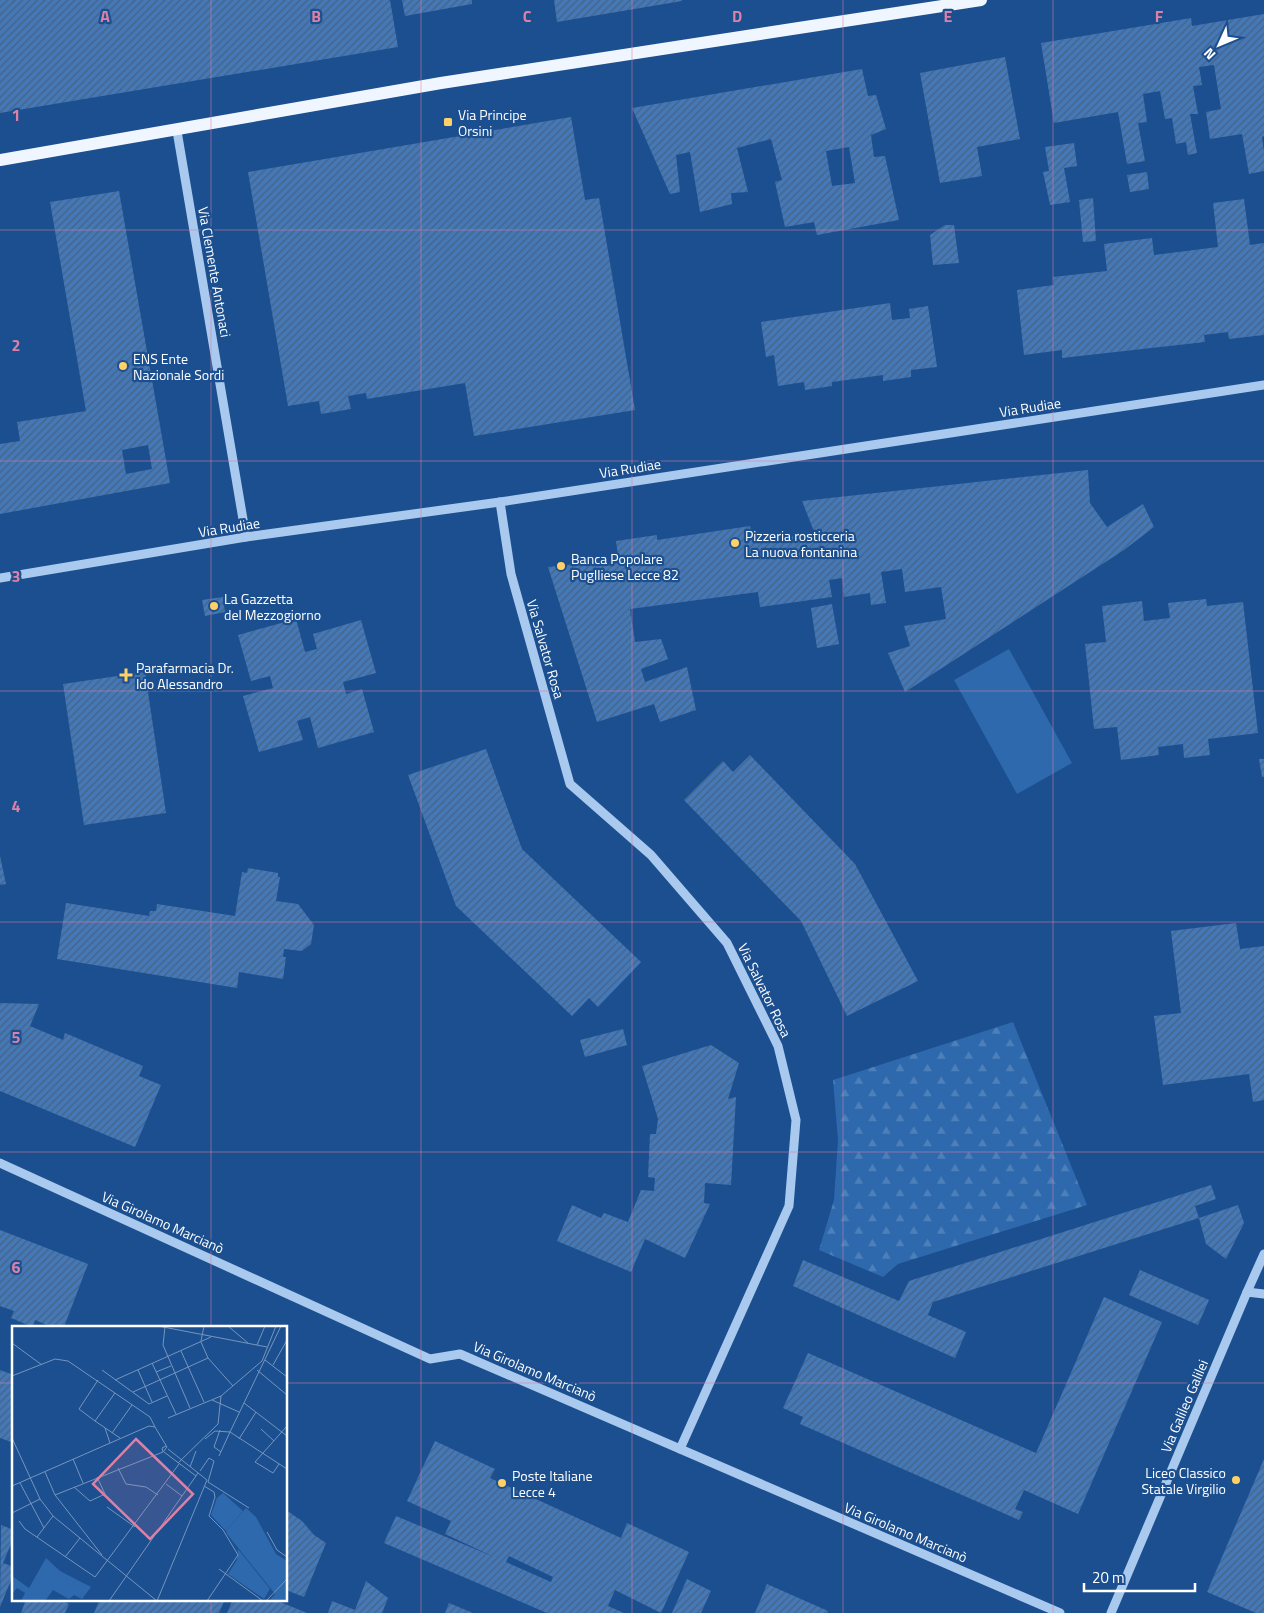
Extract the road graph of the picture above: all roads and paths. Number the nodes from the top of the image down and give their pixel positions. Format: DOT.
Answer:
graph roads {
  1 [pos="981,0"];
  2 [pos="177,130"];
  3 [pos="0,160"];
  4 [pos="1264,385"];
  5 [pos="500,502"];
  6 [pos="246,537"];
  7 [pos="0,578"];
  8 [pos="0,1163"];
  9 [pos="1264,1254"];
  10 [pos="1247,1292"];
  11 [pos="1264,1294"];
  12 [pos="680,1449"];
  13 [pos="1060,1613"];
  14 [pos="1111,1613"];
  1 -- 2 [label="main road"];
  2 -- 3 [label="main road"];
  2 -- 6 [label="street, Via Clemente Antonaci"];
  4 -- 5 [label="street, Via Rudiae"];
  5 -- 6 [label="street, Via Rudiae"];
  5 -- 12 [label="street, Via Salvator Rosa"];
  6 -- 7 [label="street, Via Rudiae"];
  8 -- 12 [label="street, Via Girolamo Marcianò"];
  9 -- 10 [label="street, Via Galileo Galilei"];
  10 -- 11 [label="street"];
  10 -- 14 [label="street, Via Galileo Galilei"];
  12 -- 13 [label="street, Via Girolamo Marcianò"];
}
